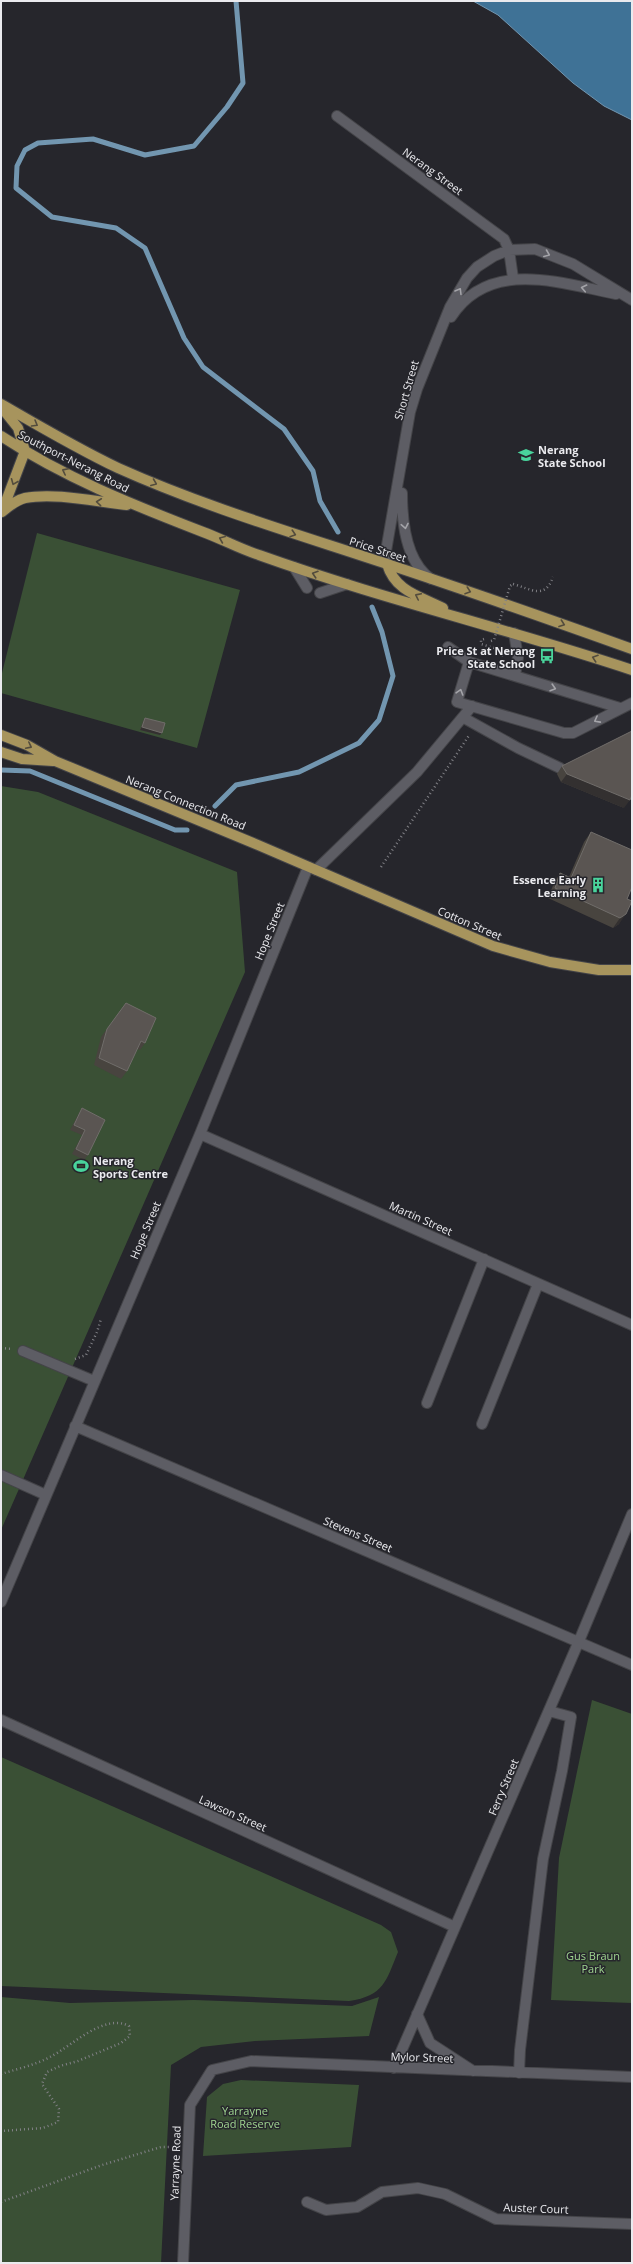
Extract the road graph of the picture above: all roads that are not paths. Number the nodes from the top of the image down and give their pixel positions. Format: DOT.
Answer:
graph roads {
  1 [pos="336,116"];
  2 [pos="509,250"];
  3 [pos="513,278"];
  4 [pos="622,296"];
  5 [pos="632,300"];
  6 [pos="436,339"];
  7 [pos="1,405"];
  8 [pos="1,436"];
  9 [pos="25,451"];
  10 [pos="118,468"];
  11 [pos="401,473"];
  12 [pos="138,506"];
  13 [pos="1,513"];
  14 [pos="387,564"];
  15 [pos="294,567"];
  16 [pos="431,579"];
  17 [pos="347,584"];
  18 [pos="307,588"];
  19 [pos="320,593"];
  20 [pos="466,619"];
  21 [pos="514,633"];
  22 [pos="448,647"];
  23 [pos="632,649"];
  24 [pos="469,662"];
  25 [pos="632,670"];
  26 [pos="515,676"];
  27 [pos="632,704"];
  28 [pos="472,706"];
  29 [pos="620,708"];
  30 [pos="464,718"];
  31 [pos="1,735"];
  32 [pos="1,752"];
  33 [pos="55,761"];
  34 [pos="560,768"];
  35 [pos="312,869"];
  36 [pos="632,970"];
  37 [pos="200,1134"];
  38 [pos="484,1259"];
  39 [pos="538,1284"];
  40 [pos="632,1325"];
  41 [pos="23,1352"];
  42 [pos="94,1381"];
  43 [pos="427,1403"];
  44 [pos="482,1424"];
  45 [pos="75,1426"];
  46 [pos="1,1475"];
  47 [pos="46,1495"];
  48 [pos="632,1514"];
  49 [pos="1,1602"];
  50 [pos="579,1641"];
  51 [pos="632,1665"];
  52 [pos="549,1711"];
  53 [pos="1,1720"];
  54 [pos="455,1927"];
  55 [pos="417,2014"];
  56 [pos="394,2068"];
  57 [pos="212,2070"];
  58 [pos="474,2071"];
  59 [pos="519,2073"];
  60 [pos="632,2077"];
  61 [pos="307,2202"];
  62 [pos="632,2224"];
  63 [pos="183,2263"];
  1 -- 2 [label="street, Nerang Street"];
  2 -- 3 [label="street, Nerang Street"];
  2 -- 4 [label="street, one-way"];
  6 -- 2 [label="street, Short Street, one-way"];
  4 -- 3 [label="street, one-way"];
  3 -- 6 [label="street, Short Street"];
  4 -- 5 [label="street"];
  6 -- 11 [label="street, Short Street"];
  7 -- 9 [label="main road"];
  7 -- 10 [label="main road, Southport-Nerang Road, one-way"];
  8 -- 9 [label="main road, Southport-Nerang Road"];
  12 -- 9 [label="main road, Southport-Nerang Road, one-way"];
  9 -- 13 [label="main road, one-way"];
  10 -- 14 [label="main road, Price Street, one-way"];
  11 -- 14 [label="street, Short Street"];
  11 -- 16 [label="street, Short Street, one-way"];
  12 -- 13 [label="main road, one-way"];
  15 -- 12 [label="main road, one-way"];
  14 -- 16 [label="main road, Price Street"];
  20 -- 14 [label="main road, one-way"];
  17 -- 15 [label="main road, one-way"];
  15 -- 18 [label="street"];
  16 -- 23 [label="main road, Price Street, one-way"];
  17 -- 19 [label="street"];
  17 -- 20 [label="main road"];
  20 -- 21 [label="main road"];
  25 -- 21 [label="main road, one-way"];
  21 -- 26 [label="street"];
  22 -- 24 [label="street"];
  24 -- 26 [label="street"];
  28 -- 24 [label="street, one-way"];
  26 -- 29 [label="street, one-way"];
  27 -- 29 [label="street"];
  29 -- 28 [label="street, one-way"];
  28 -- 30 [label="street"];
  30 -- 34 [label="street"];
  30 -- 35 [label="street"];
  31 -- 33 [label="main road, Nerang Connection Road, one-way"];
  32 -- 33 [label="main road, Nerang Connection Road"];
  33 -- 35 [label="main road, Nerang Connection Road"];
  35 -- 36 [label="main road, Cotton Street"];
  35 -- 37 [label="street, Hope Street"];
  37 -- 38 [label="street, Martin Street"];
  37 -- 42 [label="street, Hope Street"];
  38 -- 39 [label="street, Martin Street"];
  38 -- 43 [label="street"];
  39 -- 40 [label="street, Martin Street"];
  39 -- 44 [label="street"];
  41 -- 42 [label="street"];
  42 -- 45 [label="street, Hope Street"];
  45 -- 47 [label="street, Hope Street"];
  45 -- 50 [label="street, Stevens Street"];
  46 -- 47 [label="street"];
  47 -- 49 [label="street, Hope Street"];
  48 -- 50 [label="street, Ferry Street"];
  50 -- 51 [label="street, Stevens Street"];
  50 -- 52 [label="street, Ferry Street"];
  52 -- 54 [label="street, Ferry Street"];
  52 -- 59 [label="street"];
  53 -- 54 [label="street, Lawson Street"];
  54 -- 55 [label="street, Ferry Street"];
  55 -- 56 [label="street, Ferry Street"];
  55 -- 58 [label="street"];
  56 -- 57 [label="street, Mylor Street"];
  56 -- 58 [label="street, Mylor Street"];
  57 -- 63 [label="street, Yarrayne Road"];
  58 -- 59 [label="street, Mylor Street"];
  59 -- 60 [label="street, Mylor Street"];
  61 -- 62 [label="street, Auster Court"];
}
